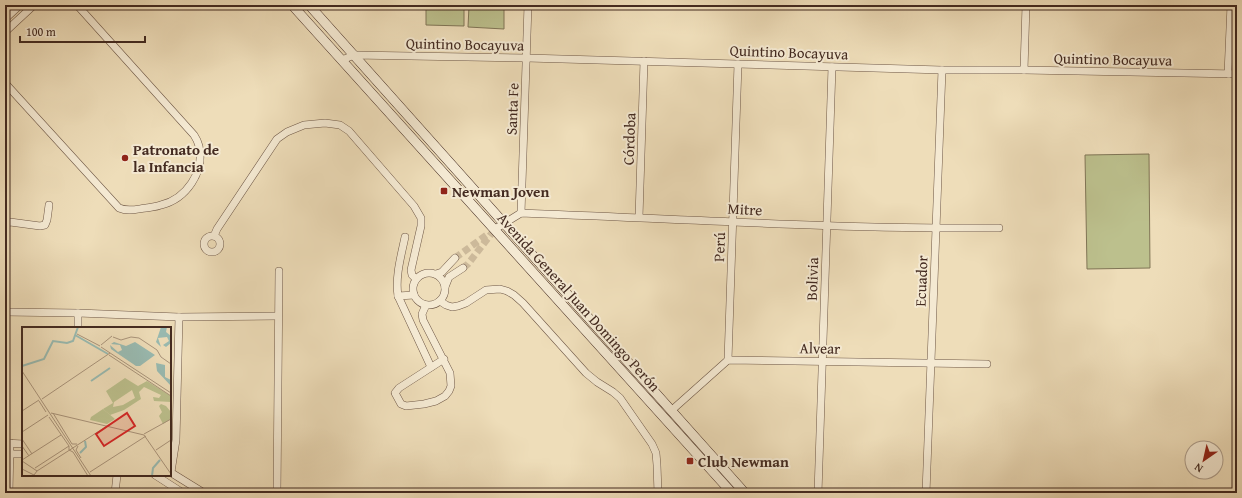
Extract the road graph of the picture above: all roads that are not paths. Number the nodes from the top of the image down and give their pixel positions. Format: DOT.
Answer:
graph roads {
  1 [pos="20,5"];
  2 [pos="34,5"];
  3 [pos="77,5"];
  4 [pos="292,5"];
  5 [pos="309,5"];
  6 [pos="528,5"];
  7 [pos="1026,5"];
  8 [pos="1231,5"];
  9 [pos="5,19"];
  10 [pos="5,32"];
  11 [pos="354,55"];
  12 [pos="527,58"];
  13 [pos="342,60"];
  14 [pos="644,61"];
  15 [pos="738,64"];
  16 [pos="832,67"];
  17 [pos="942,70"];
  18 [pos="1024,70"];
  19 [pos="1228,74"];
  20 [pos="1237,74"];
  21 [pos="5,83"];
  22 [pos="49,205"];
  23 [pos="521,213"];
  24 [pos="640,217"];
  25 [pos="733,222"];
  26 [pos="5,223"];
  27 [pos="506,224"];
  28 [pos="827,226"];
  29 [pos="936,228"];
  30 [pos="999,228"];
  31 [pos="495,229"];
  32 [pos="214,236"];
  33 [pos="405,237"];
  34 [pos="455,258"];
  35 [pos="464,268"];
  36 [pos="279,271"];
  37 [pos="436,274"];
  38 [pos="416,279"];
  39 [pos="445,287"];
  40 [pos="414,295"];
  41 [pos="398,296"];
  42 [pos="440,301"];
  43 [pos="426,305"];
  44 [pos="5,312"];
  45 [pos="78,313"];
  46 [pos="278,316"];
  47 [pos="179,317"];
  48 [pos="78,327"];
  49 [pos="444,359"];
  50 [pos="728,360"];
  51 [pos="822,361"];
  52 [pos="931,363"];
  53 [pos="987,364"];
  54 [pos="431,367"];
  55 [pos="672,410"];
  56 [pos="7,443"];
  57 [pos="22,444"];
  58 [pos="7,454"];
  59 [pos="22,454"];
  60 [pos="171,467"];
  61 [pos="171,473"];
  62 [pos="117,476"];
  63 [pos="157,476"];
  64 [pos="10,493"];
  65 [pos="115,493"];
  66 [pos="183,493"];
  67 [pos="204,493"];
  68 [pos="277,493"];
  69 [pos="658,493"];
  70 [pos="732,493"];
  71 [pos="745,493"];
  72 [pos="818,493"];
  73 [pos="926,493"];
  1 -- 9 [label="street"];
  2 -- 10 [label="street"];
  3 -- 21 [label="street"];
  4 -- 13 [label="main road, Avenida General Juan Domingo Perón"];
  5 -- 11 [label="main road, Avenida General Juan Domingo Perón"];
  6 -- 12 [label="street, Santa Fe"];
  7 -- 18 [label="street"];
  8 -- 19 [label="street"];
  11 -- 12 [label="street, Quintino Bocayuva"];
  11 -- 13 [label="street, Quintino Bocayuva"];
  11 -- 27 [label="main road, Avenida General Juan Domingo Perón"];
  12 -- 14 [label="street, Quintino Bocayuva"];
  12 -- 23 [label="street, Santa Fe"];
  13 -- 31 [label="main road, Avenida General Juan Domingo Perón"];
  14 -- 15 [label="street, Quintino Bocayuva"];
  14 -- 24 [label="street, Córdoba"];
  15 -- 16 [label="street, Quintino Bocayuva"];
  15 -- 25 [label="street, Perú"];
  16 -- 17 [label="street, Quintino Bocayuva"];
  16 -- 28 [label="street, Bolivia"];
  17 -- 18 [label="street, Quintino Bocayuva"];
  17 -- 29 [label="street, Ecuador"];
  18 -- 19 [label="street, Quintino Bocayuva"];
  19 -- 20 [label="street, Quintino Bocayuva"];
  22 -- 26 [label="street"];
  23 -- 24 [label="street, Mitre"];
  23 -- 27 [label="street"];
  24 -- 25 [label="street, Mitre"];
  25 -- 28 [label="street, Mitre"];
  25 -- 50 [label="street, Perú"];
  27 -- 31 [label="street"];
  27 -- 55 [label="main road, Avenida General Juan Domingo Perón"];
  28 -- 29 [label="street, Mitre"];
  28 -- 51 [label="street, Bolivia"];
  29 -- 30 [label="street, Mitre"];
  29 -- 52 [label="street, Ecuador"];
  31 -- 70 [label="main road, Avenida General Juan Domingo Perón"];
  32 -- 38 [label="street"];
  33 -- 41 [label="street"];
  34 -- 37 [label="street"];
  35 -- 39 [label="street"];
  36 -- 46 [label="street"];
  37 -- 38 [label="street"];
  37 -- 39 [label="street"];
  38 -- 40 [label="street"];
  39 -- 42 [label="street"];
  40 -- 41 [label="street"];
  40 -- 43 [label="street"];
  41 -- 54 [label="street"];
  42 -- 43 [label="street"];
  42 -- 69 [label="street"];
  43 -- 49 [label="street"];
  44 -- 45 [label="street"];
  45 -- 47 [label="street"];
  45 -- 48 [label="street"];
  46 -- 47 [label="street"];
  46 -- 68 [label="street"];
  47 -- 60 [label="street"];
  49 -- 54 [label="street"];
  49 -- 54 [label="street"];
  50 -- 51 [label="street, Alvear"];
  50 -- 55 [label="street"];
  51 -- 52 [label="street, Alvear"];
  51 -- 72 [label="street, Bolivia"];
  52 -- 53 [label="street, Alvear"];
  52 -- 73 [label="street, Ecuador"];
  55 -- 71 [label="main road, Avenida General Juan Domingo Perón"];
  56 -- 57 [label="street"];
  56 -- 58 [label="street"];
  58 -- 59 [label="street"];
  58 -- 64 [label="street"];
  61 -- 67 [label="street"];
  62 -- 65 [label="street"];
  63 -- 66 [label="street"];
}
